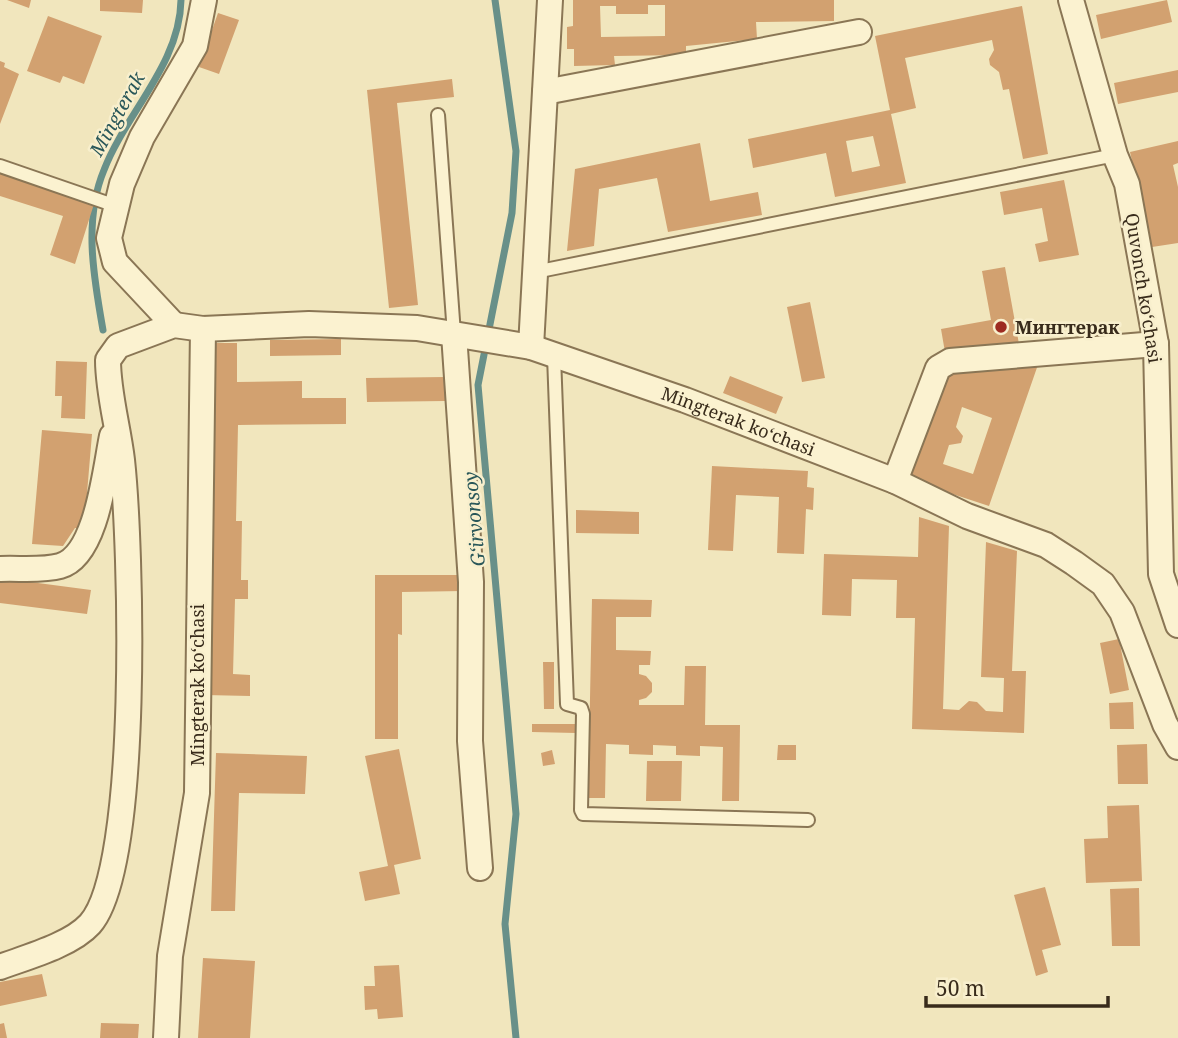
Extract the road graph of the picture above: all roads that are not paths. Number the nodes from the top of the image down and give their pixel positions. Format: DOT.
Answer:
graph roads {
  1 [pos="204,0"];
  2 [pos="550,0"];
  3 [pos="1071,0"];
  4 [pos="859,32"];
  5 [pos="545,92"];
  6 [pos="438,115"];
  7 [pos="1115,155"];
  8 [pos="0,166"];
  9 [pos="116,206"];
  10 [pos="535,272"];
  11 [pos="174,325"];
  12 [pos="203,329"];
  13 [pos="454,334"];
  14 [pos="521,344"];
  15 [pos="1156,344"];
  16 [pos="554,356"];
  17 [pos="116,421"];
  18 [pos="895,481"];
  19 [pos="0,569"];
  20 [pos="1178,625"];
  21 [pos="1178,747"];
  22 [pos="808,820"];
  23 [pos="480,869"];
  24 [pos="0,967"];
  25 [pos="166,1038"];
  1 -- 9 [label="street"];
  2 -- 5 [label="street"];
  3 -- 7 [label="street, Quvonch koʻchasi"];
  4 -- 5 [label="street"];
  5 -- 10 [label="street"];
  6 -- 13 [label="lane"];
  7 -- 10 [label="lane"];
  7 -- 15 [label="street, Quvonch koʻchasi"];
  8 -- 9 [label="lane"];
  9 -- 11 [label="street"];
  10 -- 14 [label="street"];
  11 -- 12 [label="street, Mingterak ko‘chasi"];
  11 -- 17 [label="street"];
  12 -- 13 [label="street, Mingterak ko‘chasi"];
  12 -- 25 [label="street, Mingterak koʻchasi"];
  13 -- 14 [label="street, Mingterak ko‘chasi"];
  13 -- 23 [label="street"];
  14 -- 16 [label="street, Mingterak ko‘chasi"];
  15 -- 18 [label="street"];
  15 -- 20 [label="street, Quvonch koʻchasi"];
  16 -- 18 [label="street, Mingterak ko‘chasi"];
  16 -- 22 [label="lane"];
  17 -- 19 [label="street"];
  17 -- 24 [label="street"];
  18 -- 21 [label="street, Mingterak ko‘chasi"];
}
